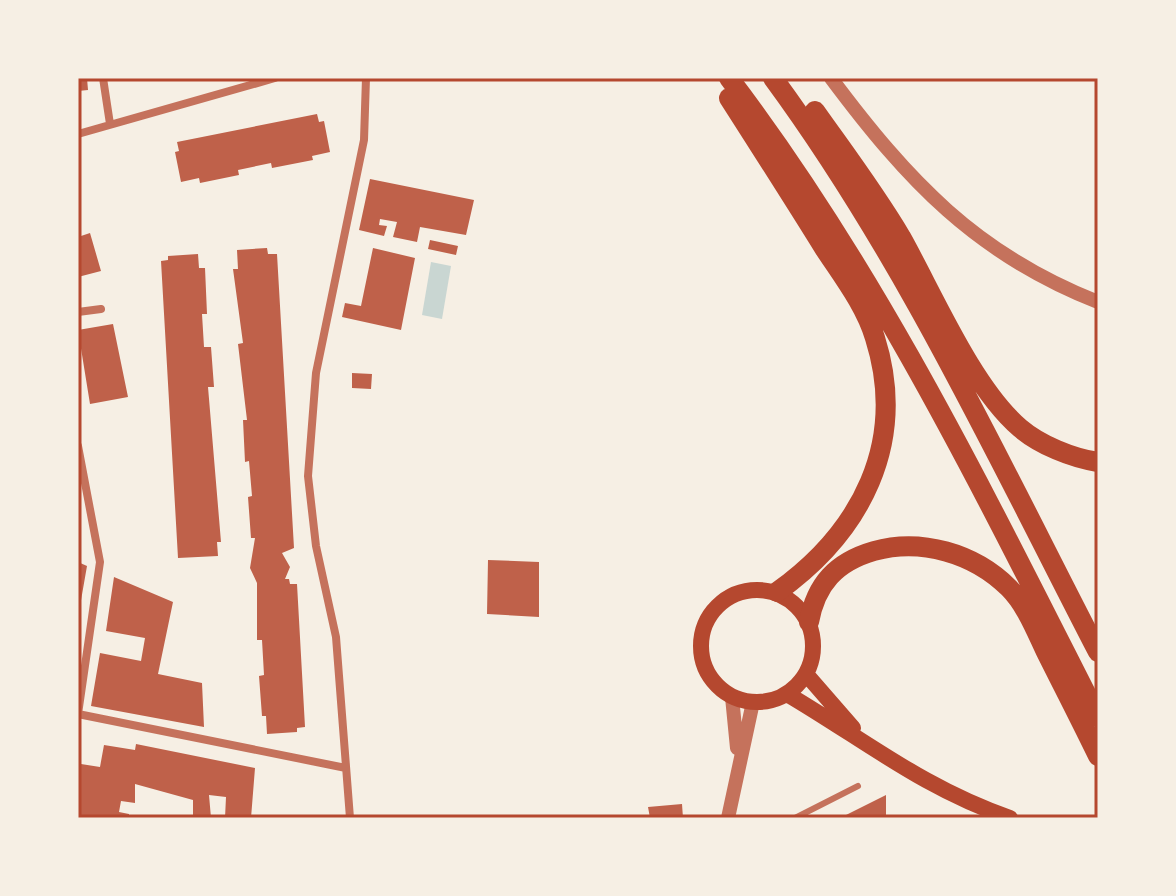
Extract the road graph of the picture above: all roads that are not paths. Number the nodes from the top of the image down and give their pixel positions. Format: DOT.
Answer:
graph roads {
  1 [pos="103,78"];
  2 [pos="275,78"];
  3 [pos="366,78"];
  4 [pos="716,78"];
  5 [pos="729,78"];
  6 [pos="773,78"];
  7 [pos="790,78"];
  8 [pos="831,78"];
  9 [pos="110,124"];
  10 [pos="78,134"];
  11 [pos="1098,302"];
  12 [pos="101,309"];
  13 [pos="78,312"];
  14 [pos="78,446"];
  15 [pos="1098,462"];
  16 [pos="777,592"];
  17 [pos="809,622"];
  18 [pos="1098,652"];
  19 [pos="806,674"];
  20 [pos="787,694"];
  21 [pos="732,697"];
  22 [pos="753,702"];
  23 [pos="78,714"];
  24 [pos="1098,717"];
  25 [pos="868,745"];
  26 [pos="1098,756"];
  27 [pos="738,760"];
  28 [pos="346,768"];
  29 [pos="858,786"];
  30 [pos="350,818"];
  31 [pos="728,818"];
  32 [pos="795,818"];
  33 [pos="1010,818"];
  1 -- 9 [label="street"];
  2 -- 9 [label="street"];
  3 -- 28 [label="street"];
  4 -- 16 [label="main road"];
  5 -- 24 [label="main road"];
  6 -- 18 [label="main road"];
  7 -- 15 [label="main road"];
  8 -- 11 [label="street"];
  9 -- 10 [label="street"];
  12 -- 13 [label="street"];
  14 -- 23 [label="street"];
  16 -- 17 [label="main road"];
  16 -- 21 [label="main road"];
  17 -- 19 [label="main road"];
  17 -- 26 [label="main road"];
  19 -- 20 [label="main road"];
  19 -- 25 [label="main road"];
  20 -- 22 [label="main road"];
  20 -- 25 [label="main road"];
  21 -- 22 [label="main road"];
  21 -- 27 [label="street"];
  22 -- 27 [label="street"];
  23 -- 28 [label="street"];
  25 -- 33 [label="main road"];
  27 -- 31 [label="street"];
  28 -- 30 [label="street"];
  29 -- 32 [label="lane"];
}
